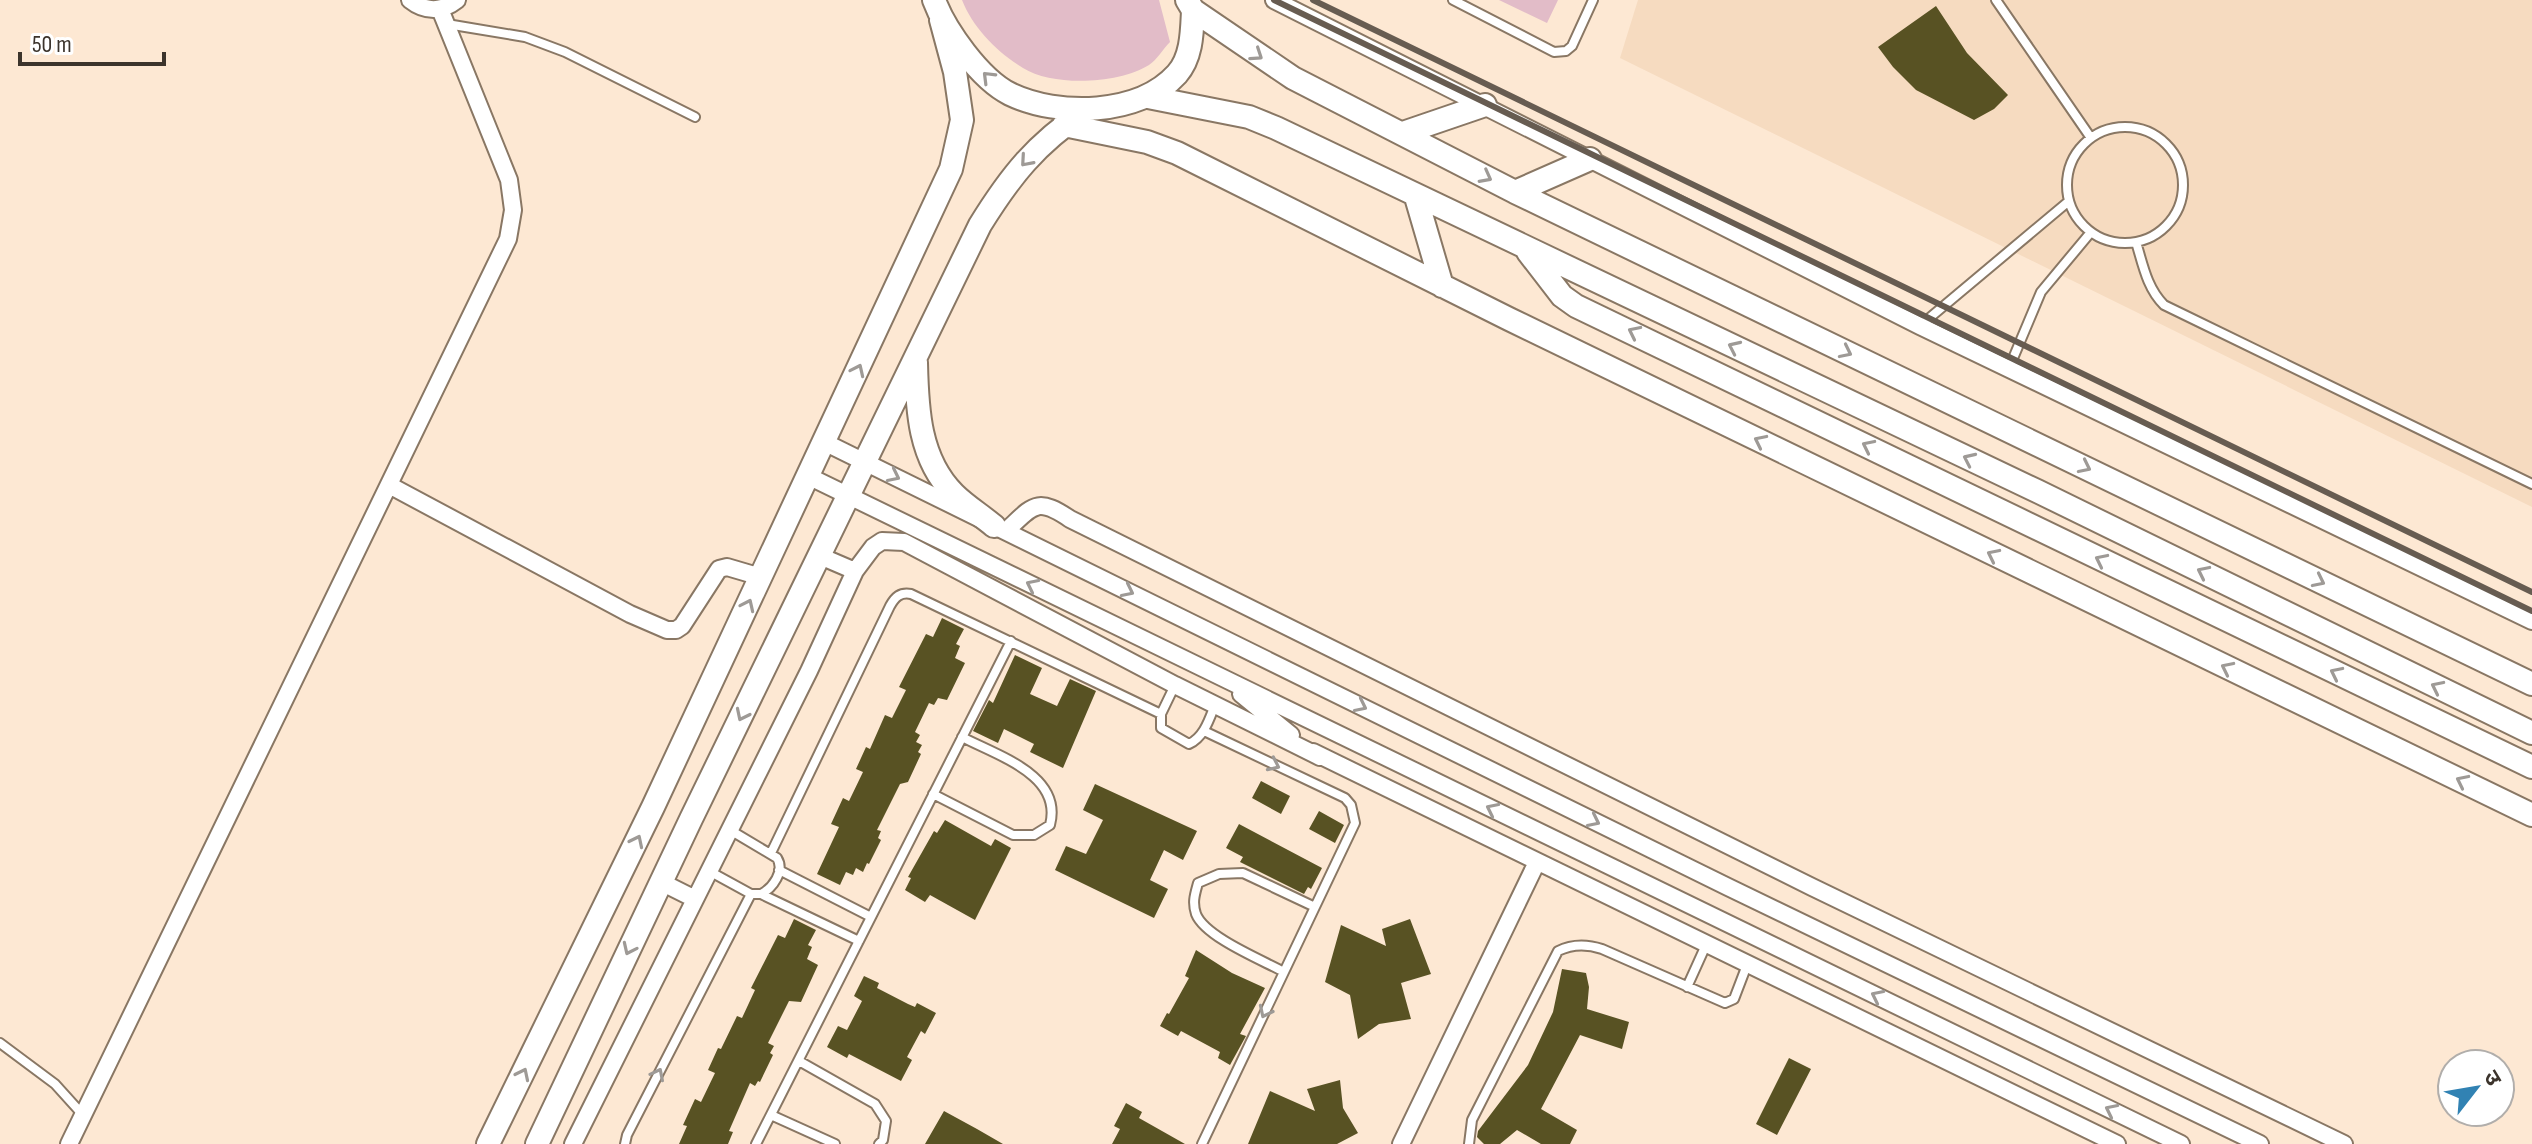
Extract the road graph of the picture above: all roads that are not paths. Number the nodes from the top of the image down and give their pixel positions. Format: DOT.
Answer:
graph roads {
  1 [pos="410,0"];
  2 [pos="457,0"];
  3 [pos="1274,0"];
  4 [pos="1453,0"];
  5 [pos="1593,0"];
  6 [pos="1999,1"];
  7 [pos="1190,5"];
  8 [pos="937,10"];
  9 [pos="443,16"];
  10 [pos="1148,97"];
  11 [pos="1485,105"];
  12 [pos="1085,111"];
  13 [pos="695,117"];
  14 [pos="1064,125"];
  15 [pos="1403,133"];
  16 [pos="2091,138"];
  17 [pos="1590,159"];
  18 [pos="1515,192"];
  19 [pos="1416,197"];
  20 [pos="2069,201"];
  21 [pos="2091,232"];
  22 [pos="2136,242"];
  23 [pos="1525,248"];
  24 [pos="1442,286"];
  25 [pos="1920,326"];
  26 [pos="915,358"];
  27 [pos="2009,369"];
  28 [pos="824,442"];
  29 [pos="865,462"];
  30 [pos="808,476"];
  31 [pos="2532,484"];
  32 [pos="389,485"];
  33 [pos="848,495"];
  34 [pos="1000,528"];
  35 [pos="820,556"];
  36 [pos="855,571"];
  37 [pos="761,577"];
  38 [pos="2532,621"];
  39 [pos="1011,641"];
  40 [pos="1214,674"];
  41 [pos="2532,684"];
  42 [pos="1175,685"];
  43 [pos="1216,705"];
  44 [pos="1161,714"];
  45 [pos="1204,731"];
  46 [pos="2532,733"];
  47 [pos="962,737"];
  48 [pos="1320,757"];
  49 [pos="2532,767"];
  50 [pos="933,794"];
  51 [pos="2532,815"];
  52 [pos="730,830"];
  53 [pos="771,853"];
  54 [pos="1537,862"];
  55 [pos="779,870"];
  56 [pos="709,871"];
  57 [pos="661,882"];
  58 [pos="756,894"];
  59 [pos="695,899"];
  60 [pos="1315,907"];
  61 [pos="871,917"];
  62 [pos="859,941"];
  63 [pos="1706,945"];
  64 [pos="1747,965"];
  65 [pos="1284,972"];
  66 [pos="1687,987"];
  67 [pos="0,1043"];
  68 [pos="799,1061"];
  69 [pos="83,1115"];
  70 [pos="771,1115"];
  71 [pos="69,1144"];
  72 [pos="488,1144"];
  73 [pos="537,1144"];
  74 [pos="573,1144"];
  75 [pos="625,1144"];
  76 [pos="756,1144"];
  77 [pos="835,1144"];
  78 [pos="879,1144"];
  79 [pos="1202,1144"];
  80 [pos="1401,1144"];
  81 [pos="1469,1144"];
  82 [pos="2117,1144"];
  83 [pos="2181,1144"];
  84 [pos="2260,1144"];
  85 [pos="2344,1144"];
  1 -- 9 [label="street"];
  2 -- 9 [label="street"];
  3 -- 11 [label="street"];
  4 -- 5 [label="lane"];
  6 -- 16 [label="lane"];
  7 -- 10 [label="street"];
  7 -- 15 [label="street, one-way"];
  12 -- 8 [label="street, one-way"];
  28 -- 8 [label="street, one-way"];
  9 -- 13 [label="lane"];
  9 -- 32 [label="street"];
  10 -- 12 [label="street"];
  10 -- 19 [label="street"];
  11 -- 15 [label="street"];
  11 -- 17 [label="street"];
  12 -- 14 [label="street"];
  14 -- 24 [label="street"];
  14 -- 26 [label="street, one-way"];
  15 -- 18 [label="street, one-way"];
  16 -- 20 [label="lane"];
  16 -- 22 [label="lane"];
  17 -- 18 [label="street"];
  17 -- 25 [label="street"];
  18 -- 41 [label="street, one-way"];
  19 -- 23 [label="street"];
  19 -- 24 [label="street"];
  20 -- 21 [label="lane"];
  20 -- 25 [label="lane"];
  21 -- 22 [label="lane"];
  21 -- 27 [label="lane"];
  22 -- 31 [label="lane"];
  46 -- 23 [label="street, one-way"];
  49 -- 23 [label="street, one-way"];
  51 -- 24 [label="street, one-way"];
  25 -- 27 [label="street"];
  26 -- 29 [label="street"];
  26 -- 34 [label="street"];
  27 -- 38 [label="street"];
  28 -- 29 [label="street"];
  28 -- 30 [label="street"];
  29 -- 33 [label="street"];
  29 -- 34 [label="street, one-way"];
  30 -- 33 [label="street"];
  30 -- 37 [label="street"];
  32 -- 37 [label="street"];
  32 -- 69 [label="street"];
  33 -- 35 [label="street"];
  40 -- 33 [label="street, one-way"];
  34 -- 84 [label="street, one-way"];
  34 -- 85 [label="street"];
  35 -- 36 [label="street"];
  35 -- 57 [label="street, one-way"];
  36 -- 42 [label="street"];
  36 -- 52 [label="street"];
  72 -- 37 [label="street, one-way"];
  39 -- 44 [label="lane"];
  39 -- 47 [label="lane"];
  39 -- 53 [label="lane"];
  40 -- 48 [label="street"];
  83 -- 40 [label="street, one-way"];
  42 -- 43 [label="street"];
  42 -- 44 [label="lane"];
  43 -- 45 [label="lane"];
  43 -- 48 [label="street"];
  44 -- 45 [label="lane"];
  45 -- 60 [label="lane, one-way"];
  47 -- 50 [label="lane"];
  47 -- 50 [label="lane"];
  48 -- 54 [label="street"];
  50 -- 61 [label="lane"];
  52 -- 53 [label="lane"];
  52 -- 56 [label="street"];
  53 -- 55 [label="lane"];
  54 -- 63 [label="street"];
  54 -- 80 [label="street"];
  55 -- 58 [label="lane"];
  55 -- 61 [label="lane"];
  56 -- 58 [label="lane"];
  56 -- 59 [label="street"];
  57 -- 59 [label="street"];
  57 -- 73 [label="street, one-way"];
  58 -- 62 [label="lane"];
  75 -- 58 [label="lane, one-way"];
  59 -- 74 [label="street"];
  60 -- 65 [label="lane"];
  60 -- 65 [label="lane"];
  61 -- 62 [label="lane"];
  62 -- 68 [label="lane"];
  63 -- 64 [label="street"];
  63 -- 66 [label="lane"];
  64 -- 66 [label="lane"];
  64 -- 82 [label="street"];
  65 -- 79 [label="lane, one-way"];
  66 -- 81 [label="lane"];
  67 -- 69 [label="lane"];
  68 -- 70 [label="lane"];
  68 -- 78 [label="lane"];
  69 -- 71 [label="street"];
  70 -- 76 [label="lane"];
  70 -- 77 [label="lane"];
}
